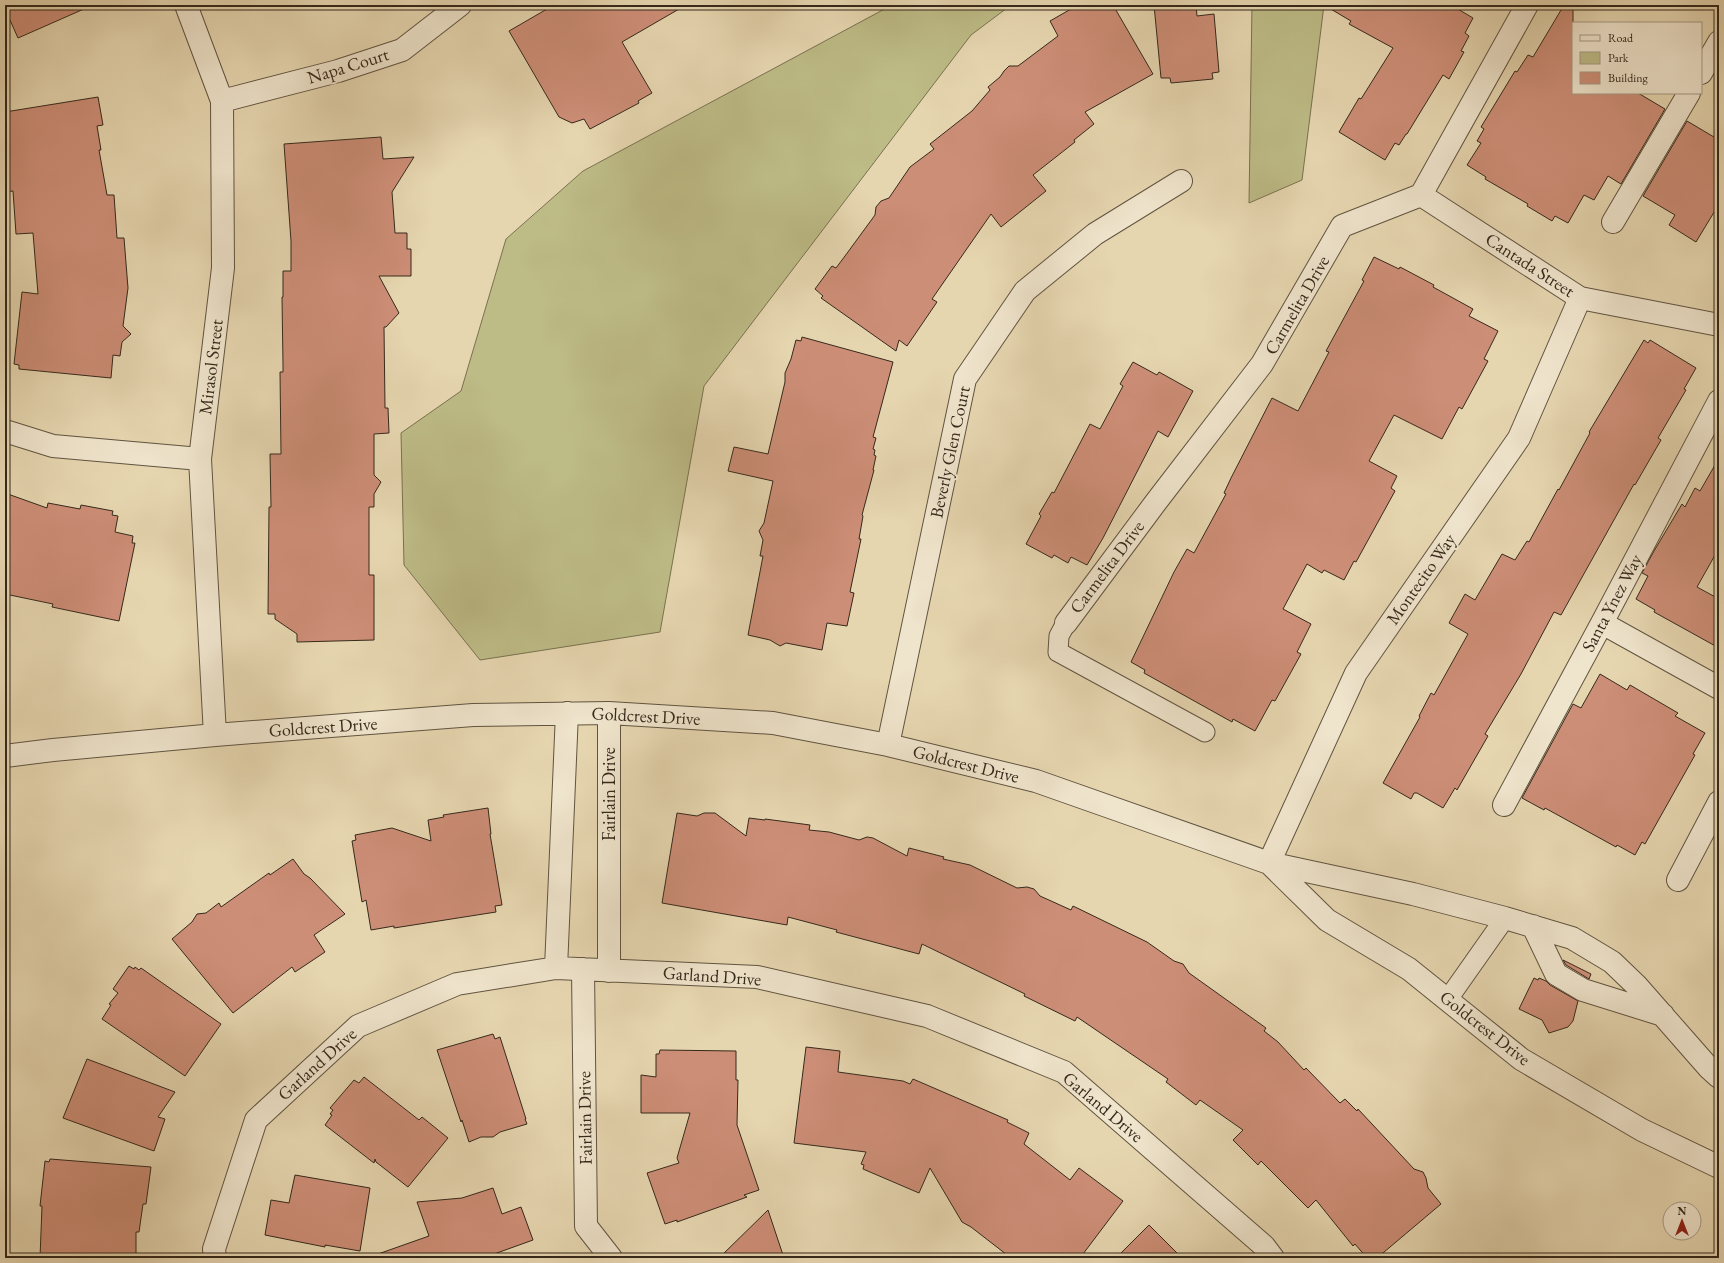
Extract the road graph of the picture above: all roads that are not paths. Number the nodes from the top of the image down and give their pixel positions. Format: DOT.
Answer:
graph roads {
  1 [pos="186,5"];
  2 [pos="460,5"];
  3 [pos="1527,5"];
  4 [pos="1719,42"];
  5 [pos="1702,71"];
  6 [pos="1688,94"];
  7 [pos="222,101"];
  8 [pos="1181,181"];
  9 [pos="1421,195"];
  10 [pos="1613,222"];
  11 [pos="1580,298"];
  12 [pos="1719,325"];
  13 [pos="1719,401"];
  14 [pos="5,431"];
  15 [pos="200,459"];
  16 [pos="1066,623"];
  17 [pos="1602,623"];
  18 [pos="1719,688"];
  19 [pos="567,713"];
  20 [pos="609,713"];
  21 [pos="1205,732"];
  22 [pos="215,735"];
  23 [pos="888,745"];
  24 [pos="5,756"];
  25 [pos="1719,802"];
  26 [pos="1504,805"];
  27 [pos="1269,863"];
  28 [pos="1678,880"];
  29 [pos="1505,918"];
  30 [pos="1533,926"];
  31 [pos="556,968"];
  32 [pos="583,969"];
  33 [pos="609,971"];
  34 [pos="1448,999"];
  35 [pos="1663,1015"];
  36 [pos="1719,1077"];
  37 [pos="1719,1167"];
  38 [pos="215,1258"];
  39 [pos="611,1258"];
  40 [pos="1272,1258"];
  1 -- 7 [label="street, Mirasol Street"];
  2 -- 7 [label="street, Napa Court"];
  3 -- 9 [label="street"];
  4 -- 5 [label="street"];
  6 -- 10 [label="street"];
  7 -- 15 [label="street, Mirasol Street"];
  8 -- 23 [label="street, Beverly Glen Court"];
  9 -- 11 [label="street, Cantada Street"];
  9 -- 16 [label="street, Carmelita Drive"];
  11 -- 12 [label="street, Cantada Street"];
  11 -- 27 [label="street, Montecito Way"];
  13 -- 17 [label="street, Santa Ynez Way"];
  14 -- 15 [label="street"];
  15 -- 22 [label="street, Mirasol Street"];
  16 -- 21 [label="lane"];
  17 -- 18 [label="street"];
  17 -- 26 [label="street, Santa Ynez Way"];
  19 -- 20 [label="street, Goldcrest Drive"];
  19 -- 22 [label="street, Goldcrest Drive"];
  19 -- 31 [label="street"];
  20 -- 23 [label="street, Goldcrest Drive"];
  20 -- 33 [label="street, Fairlain Drive"];
  22 -- 24 [label="street, Goldcrest Drive"];
  23 -- 27 [label="street, Goldcrest Drive"];
  25 -- 28 [label="street"];
  27 -- 29 [label="street, Goldcrest Drive"];
  27 -- 34 [label="street, Goldcrest Drive"];
  29 -- 30 [label="street, Goldcrest Drive"];
  29 -- 34 [label="lane"];
  30 -- 35 [label="street, Goldcrest Drive"];
  30 -- 35 [label="street"];
  31 -- 32 [label="street, Garland Drive"];
  31 -- 38 [label="street, Garland Drive"];
  32 -- 33 [label="street, Garland Drive"];
  32 -- 39 [label="street, Fairlain Drive"];
  33 -- 40 [label="street, Garland Drive"];
  34 -- 37 [label="street, Goldcrest Drive"];
  35 -- 36 [label="street, Goldcrest Drive"];
}
